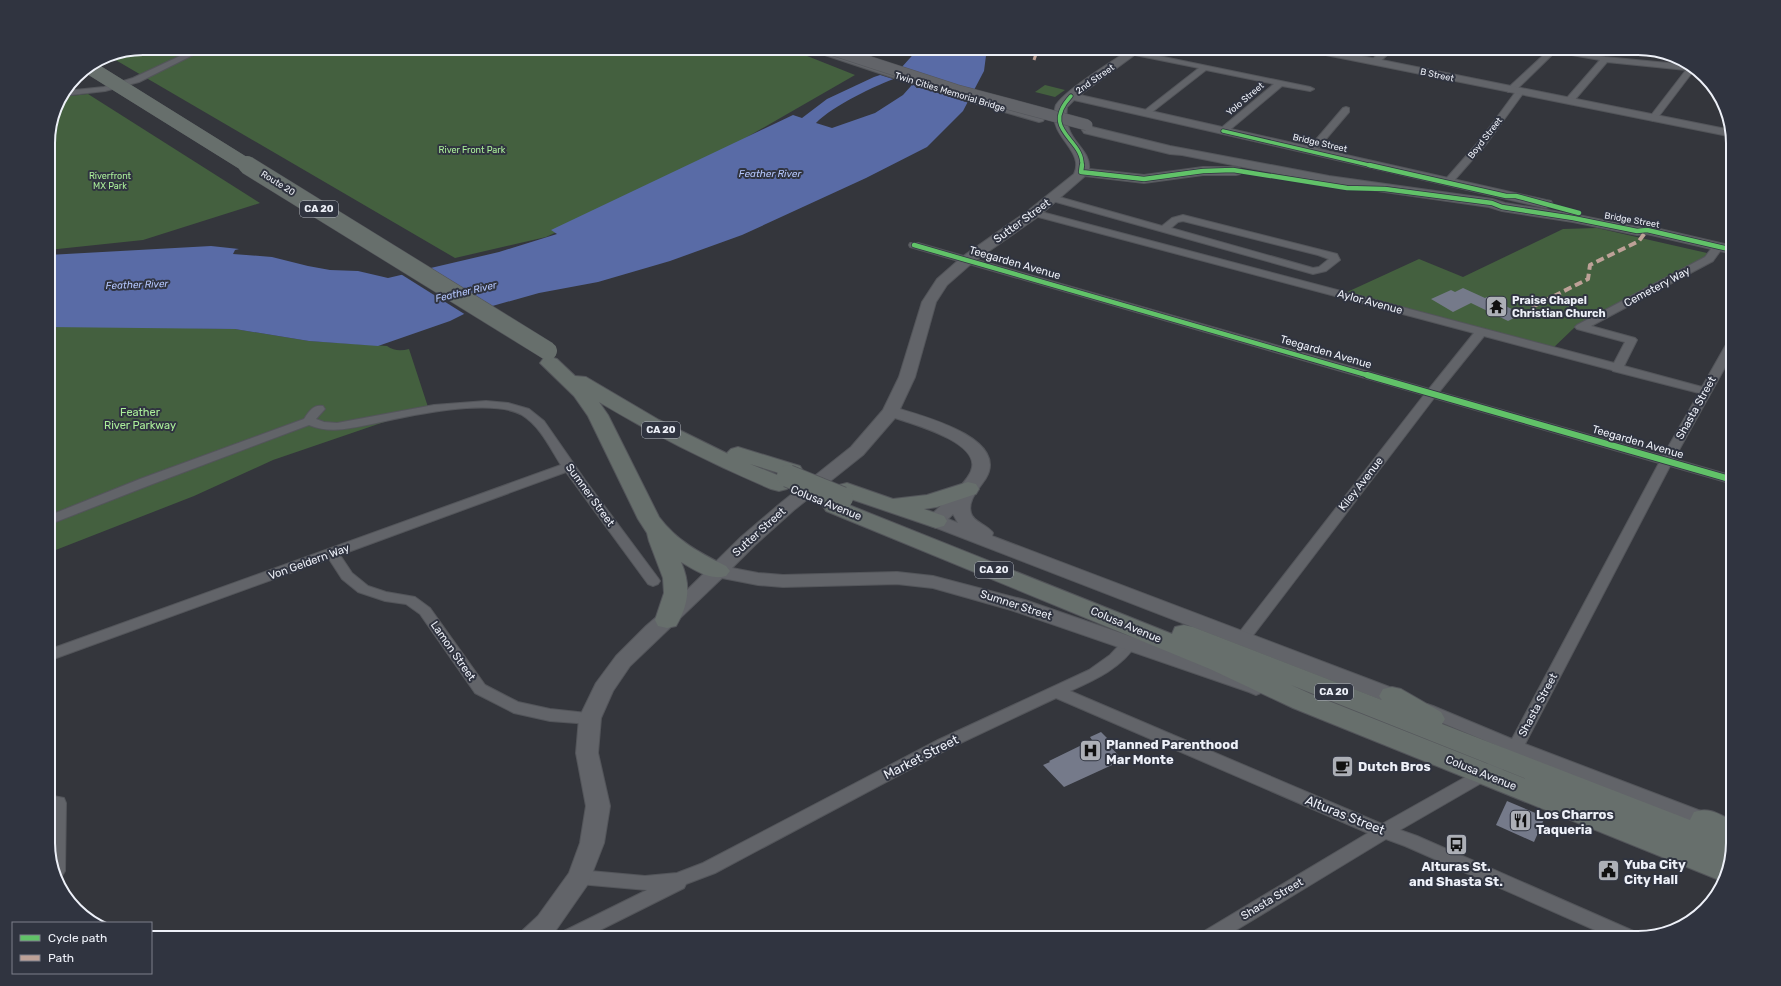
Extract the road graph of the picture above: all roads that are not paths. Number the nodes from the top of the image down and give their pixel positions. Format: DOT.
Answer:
graph roads {
  1 [pos="188,55"];
  2 [pos="834,55"];
  3 [pos="848,55"];
  4 [pos="1129,55"];
  5 [pos="1156,55"];
  6 [pos="1340,55"];
  7 [pos="1382,55"];
  8 [pos="1545,55"];
  9 [pos="1583,55"];
  10 [pos="1605,59"];
  11 [pos="1374,62"];
  12 [pos="1205,67"];
  13 [pos="1682,67"];
  14 [pos="95,70"];
  15 [pos="1689,71"];
  16 [pos="88,74"];
  17 [pos="1280,83"];
  18 [pos="1310,89"];
  19 [pos="1516,91"];
  20 [pos="71,93"];
  21 [pos="1071,96"];
  22 [pos="1569,101"];
  23 [pos="1102,103"];
  24 [pos="1346,110"];
  25 [pos="1147,113"];
  26 [pos="1653,118"];
  27 [pos="1061,122"];
  28 [pos="1088,130"];
  29 [pos="1113,131"];
  30 [pos="1223,131"];
  31 [pos="1725,133"];
  32 [pos="1072,144"];
  33 [pos="1182,150"];
  34 [pos="1311,151"];
  35 [pos="1082,170"];
  36 [pos="1126,174"];
  37 [pos="1448,182"];
  38 [pos="1385,189"];
  39 [pos="1052,198"];
  40 [pos="1492,203"];
  41 [pos="1574,212"];
  42 [pos="1034,213"];
  43 [pos="1163,230"];
  44 [pos="1647,230"];
  45 [pos="914,245"];
  46 [pos="1718,247"];
  47 [pos="1726,249"];
  48 [pos="967,260"];
  49 [pos="1482,332"];
  50 [pos="545,356"];
  51 [pos="1726,358"];
  52 [pos="1617,369"];
  53 [pos="1705,391"];
  54 [pos="1432,393"];
  55 [pos="319,409"];
  56 [pos="891,412"];
  57 [pos="309,421"];
  58 [pos="1667,460"];
  59 [pos="569,467"];
  60 [pos="786,477"];
  61 [pos="1726,478"];
  62 [pos="968,489"];
  63 [pos="841,498"];
  64 [pos="887,504"];
  65 [pos="55,518"];
  66 [pos="936,521"];
  67 [pos="657,531"];
  68 [pos="1008,548"];
  69 [pos="332,553"];
  70 [pos="718,571"];
  71 [pos="653,581"];
  72 [pos="667,620"];
  73 [pos="1243,638"];
  74 [pos="1130,643"];
  75 [pos="55,653"];
  76 [pos="1057,692"];
  77 [pos="1392,696"];
  78 [pos="1302,701"];
  79 [pos="590,718"];
  80 [pos="1459,741"];
  81 [pos="1502,760"];
  82 [pos="55,802"];
  83 [pos="1704,820"];
  84 [pos="1726,827"];
  85 [pos="1384,831"];
  86 [pos="1726,831"];
  87 [pos="1726,847"];
  88 [pos="56,857"];
  89 [pos="709,868"];
  90 [pos="1722,869"];
  91 [pos="579,877"];
  92 [pos="539,931"];
  93 [pos="580,931"];
  94 [pos="1219,931"];
  95 [pos="1616,931"];
  1 -- 20 [label="street"];
  2 -- 28 [label="main road, Twin Cities Memorial Bridge"];
  3 -- 28 [label="main road, Twin Cities Memorial Bridge, bridge"];
  4 -- 21 [label="main road, 2nd Street"];
  5 -- 12 [label="street"];
  6 -- 11 [label="main road, B Street"];
  7 -- 11 [label="street"];
  8 -- 19 [label="street, Boyd Street"];
  9 -- 10 [label="street"];
  10 -- 13 [label="street"];
  10 -- 22 [label="street"];
  11 -- 19 [label="main road, B Street"];
  12 -- 17 [label="street"];
  12 -- 25 [label="street"];
  14 -- 50 [label="highway, Route 20 / CA 20, bridge"];
  15 -- 26 [label="street"];
  16 -- 50 [label="highway, Route 20 / CA 20"];
  17 -- 18 [label="street"];
  17 -- 30 [label="street, Yolo Street"];
  19 -- 22 [label="main road, B Street"];
  19 -- 37 [label="street, Boyd Street"];
  21 -- 23 [label="main road, Bridge Street"];
  21 -- 27 [label="main road"];
  22 -- 26 [label="main road, B Street"];
  23 -- 25 [label="main road, Bridge Street"];
  23 -- 27 [label="main road"];
  24 -- 34 [label="street"];
  25 -- 30 [label="main road, Bridge Street"];
  26 -- 31 [label="main road, B Street"];
  27 -- 32 [label="main road"];
  28 -- 29 [label="main road, Bridge Street"];
  28 -- 33 [label="main road, Bridge Street"];
  28 -- 36 [label="main road"];
  29 -- 33 [label="main road, Bridge Street"];
  29 -- 34 [label="main road"];
  30 -- 34 [label="main road, Bridge Street"];
  32 -- 35 [label="main road"];
  32 -- 36 [label="main road"];
  33 -- 38 [label="main road, Bridge Street"];
  34 -- 37 [label="main road, Bridge Street"];
  35 -- 36 [label="main road"];
  35 -- 38 [label="main road"];
  35 -- 39 [label="main road, Sutter Street"];
  37 -- 41 [label="main road, Bridge Street"];
  38 -- 40 [label="main road, Bridge Street"];
  39 -- 42 [label="main road, Sutter Street"];
  39 -- 43 [label="street"];
  40 -- 41 [label="main road, Bridge Street"];
  40 -- 44 [label="main road, Bridge Street"];
  41 -- 44 [label="main road, Bridge Street"];
  42 -- 48 [label="main road, Sutter Street"];
  42 -- 49 [label="street, Aylor Avenue"];
  43 -- 43 [label="street"];
  44 -- 46 [label="main road, Bridge Street"];
  45 -- 48 [label="street, Teegarden Avenue"];
  46 -- 47 [label="main road, Bridge Street"];
  46 -- 52 [label="street, Cemetery Way"];
  48 -- 54 [label="street, Teegarden Avenue"];
  48 -- 56 [label="main road, Sutter Street"];
  49 -- 52 [label="street, Aylor Avenue"];
  49 -- 54 [label="street, Kiley Avenue"];
  50 -- 60 [label="highway, CA 20"];
  50 -- 60 [label="highway, Colusa Avenue / CA 20"];
  50 -- 67 [label="highway"];
  51 -- 53 [label="street, Shasta Street"];
  52 -- 53 [label="street, Aylor Avenue"];
  53 -- 58 [label="street, Shasta Street"];
  54 -- 58 [label="street, Teegarden Avenue"];
  54 -- 73 [label="street, Kiley Avenue"];
  55 -- 57 [label="street"];
  56 -- 62 [label="main road"];
  56 -- 70 [label="main road, Sutter Street"];
  57 -- 59 [label="street, Sumner Street"];
  57 -- 65 [label="street"];
  58 -- 61 [label="street, Teegarden Avenue"];
  58 -- 81 [label="street, Shasta Street"];
  59 -- 69 [label="street, Von Geldern Way"];
  59 -- 71 [label="street, Sumner Street"];
  60 -- 63 [label="highway, Colusa Avenue / CA 20"];
  62 -- 64 [label="highway"];
  62 -- 66 [label="main road"];
  62 -- 68 [label="main road"];
  63 -- 64 [label="highway"];
  63 -- 78 [label="highway, Colusa Avenue / CA 20"];
  63 -- 80 [label="highway, Colusa Avenue / CA 20"];
  64 -- 66 [label="highway"];
  66 -- 68 [label="main road, Colusa Avenue"];
  67 -- 70 [label="highway"];
  67 -- 72 [label="highway"];
  68 -- 73 [label="main road, Colusa Avenue"];
  69 -- 75 [label="street, Von Geldern Way"];
  69 -- 79 [label="street, Lamon Street"];
  70 -- 72 [label="main road, Sutter Street"];
  70 -- 74 [label="main road, Sumner Street"];
  72 -- 79 [label="main road, Sutter Street"];
  73 -- 77 [label="main road, Colusa Avenue"];
  74 -- 76 [label="street, Market Street"];
  74 -- 78 [label="main road, Sumner Street"];
  76 -- 85 [label="street, Alturas Street"];
  76 -- 89 [label="street, Market Street"];
  77 -- 80 [label="highway"];
  77 -- 81 [label="street, Colusa Avenue"];
  78 -- 81 [label="highway, Colusa Avenue / CA 20"];
  79 -- 91 [label="main road, Sutter Street"];
  80 -- 81 [label="highway, Colusa Avenue / CA 20"];
  81 -- 83 [label="street, Colusa Avenue"];
  81 -- 85 [label="street, Shasta Street"];
  81 -- 87 [label="highway, Colusa Avenue / CA 20"];
  81 -- 90 [label="highway, Colusa Avenue / CA 20"];
  82 -- 88 [label="street"];
  83 -- 84 [label="street, Colusa Avenue"];
  83 -- 86 [label="highway"];
  85 -- 94 [label="street, Shasta Street"];
  85 -- 95 [label="street, Alturas Street"];
  89 -- 91 [label="street, Market Street"];
  89 -- 93 [label="street, Market Street"];
  91 -- 92 [label="main road"];
}
